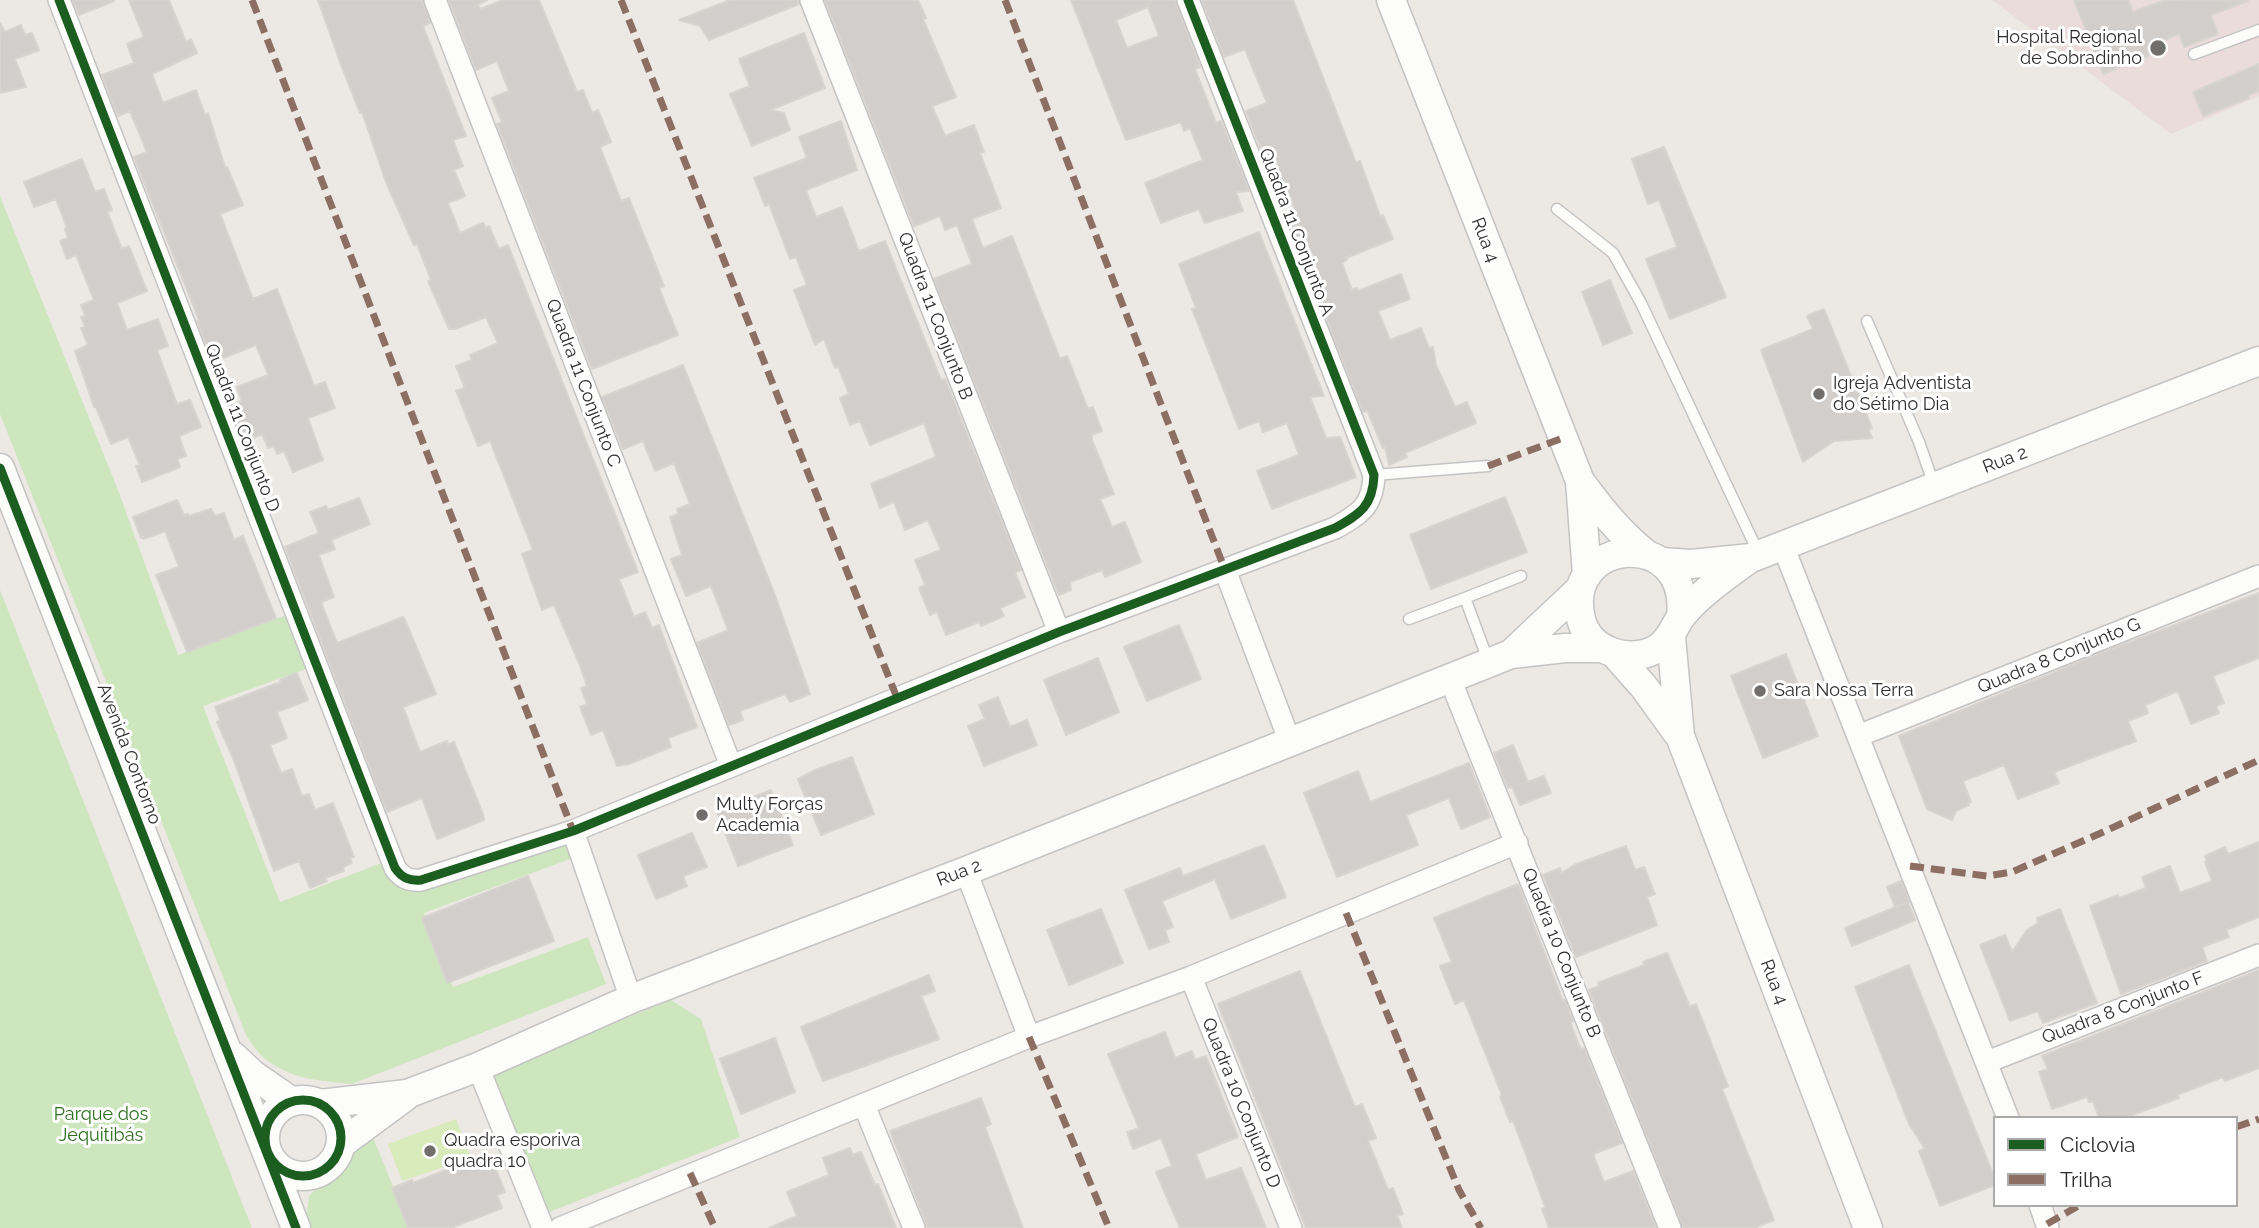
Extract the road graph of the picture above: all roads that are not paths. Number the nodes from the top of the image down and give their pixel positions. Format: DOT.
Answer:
graph roads {
  1 [pos="59,0"];
  2 [pos="435,0"];
  3 [pos="811,0"];
  4 [pos="1188,0"];
  5 [pos="1391,0"];
  6 [pos="2259,30"];
  7 [pos="2194,54"];
  8 [pos="1558,209"];
  9 [pos="1867,321"];
  10 [pos="2259,360"];
  11 [pos="1488,466"];
  12 [pos="0,468"];
  13 [pos="1374,475"];
  14 [pos="1580,481"];
  15 [pos="1935,487"];
  16 [pos="1765,553"];
  17 [pos="1654,558"];
  18 [pos="1225,570"];
  19 [pos="1521,576"];
  20 [pos="2259,576"];
  21 [pos="1583,582"];
  22 [pos="1465,598"];
  23 [pos="1409,619"];
  24 [pos="1676,626"];
  25 [pos="1059,632"];
  26 [pos="1609,651"];
  27 [pos="1500,658"];
  28 [pos="1450,679"];
  29 [pos="1679,736"];
  30 [pos="1858,736"];
  31 [pos="1290,742"];
  32 [pos="731,766"];
  33 [pos="573,831"];
  34 [pos="1517,843"];
  35 [pos="965,871"];
  36 [pos="2259,955"];
  37 [pos="1191,977"];
  38 [pos="631,999"];
  39 [pos="1029,1037"];
  40 [pos="229,1052"];
  41 [pos="1987,1062"];
  42 [pos="478,1067"];
  43 [pos="407,1094"];
  44 [pos="291,1101"];
  45 [pos="320,1104"];
  46 [pos="864,1105"];
  47 [pos="2007,1116"];
  48 [pos="341,1144"];
  49 [pos="266,1148"];
  50 [pos="318,1173"];
  51 [pos="296,1228"];
  52 [pos="302,1228"];
  53 [pos="543,1228"];
  54 [pos="560,1228"];
  55 [pos="914,1228"];
  56 [pos="1291,1228"];
  57 [pos="1670,1228"];
  58 [pos="1868,1228"];
  1 -- 33 [label="street, Quadra 11 Conjunto D"];
  2 -- 32 [label="street, Quadra 11 Conjunto C"];
  3 -- 25 [label="street, Quadra 11 Conjunto B"];
  4 -- 13 [label="street, Quadra 11 Conjunto A"];
  5 -- 14 [label="street, Rua 4"];
  6 -- 7 [label="lane"];
  8 -- 16 [label="lane"];
  9 -- 15 [label="lane"];
  10 -- 15 [label="street, Rua 2"];
  11 -- 13 [label="lane"];
  12 -- 40 [label="street, Avenida Contorno"];
  13 -- 18 [label="street"];
  14 -- 17 [label="street"];
  14 -- 21 [label="street"];
  15 -- 16 [label="street, Rua 2"];
  16 -- 17 [label="street"];
  16 -- 24 [label="street"];
  16 -- 30 [label="street"];
  17 -- 21 [label="street"];
  17 -- 24 [label="street"];
  18 -- 25 [label="street"];
  18 -- 31 [label="street"];
  19 -- 22 [label="lane"];
  20 -- 30 [label="street, Quadra 8 Conjunto G"];
  21 -- 26 [label="street"];
  21 -- 27 [label="street"];
  22 -- 23 [label="lane"];
  22 -- 27 [label="lane"];
  24 -- 26 [label="street"];
  24 -- 29 [label="street"];
  25 -- 32 [label="street"];
  26 -- 27 [label="street"];
  26 -- 29 [label="street"];
  27 -- 28 [label="street, Rua 2"];
  28 -- 31 [label="street, Rua 2"];
  28 -- 34 [label="street, Quadra 10 Conjunto B"];
  29 -- 58 [label="street, Rua 4"];
  30 -- 41 [label="street"];
  31 -- 35 [label="street, Rua 2"];
  32 -- 33 [label="street"];
  33 -- 38 [label="street"];
  34 -- 37 [label="street"];
  34 -- 57 [label="street, Quadra 10 Conjunto B"];
  35 -- 38 [label="street, Rua 2"];
  35 -- 39 [label="street"];
  36 -- 41 [label="street, Quadra 8 Conjunto F"];
  37 -- 39 [label="street"];
  37 -- 56 [label="street, Quadra 10 Conjunto D"];
  38 -- 42 [label="street, Rua 2"];
  39 -- 46 [label="street"];
  40 -- 44 [label="street"];
  40 -- 49 [label="street, Avenida Contorno"];
  41 -- 47 [label="street"];
  42 -- 43 [label="street, Rua 2"];
  42 -- 53 [label="street"];
  43 -- 45 [label="street, Rua 2"];
  43 -- 48 [label="street, Rua 2"];
  44 -- 45 [label="street"];
  44 -- 49 [label="street"];
  45 -- 48 [label="street"];
  46 -- 54 [label="street"];
  46 -- 55 [label="street"];
  48 -- 50 [label="street"];
  49 -- 50 [label="street"];
  49 -- 51 [label="street, Avenida Contorno"];
  50 -- 52 [label="street"];
}
